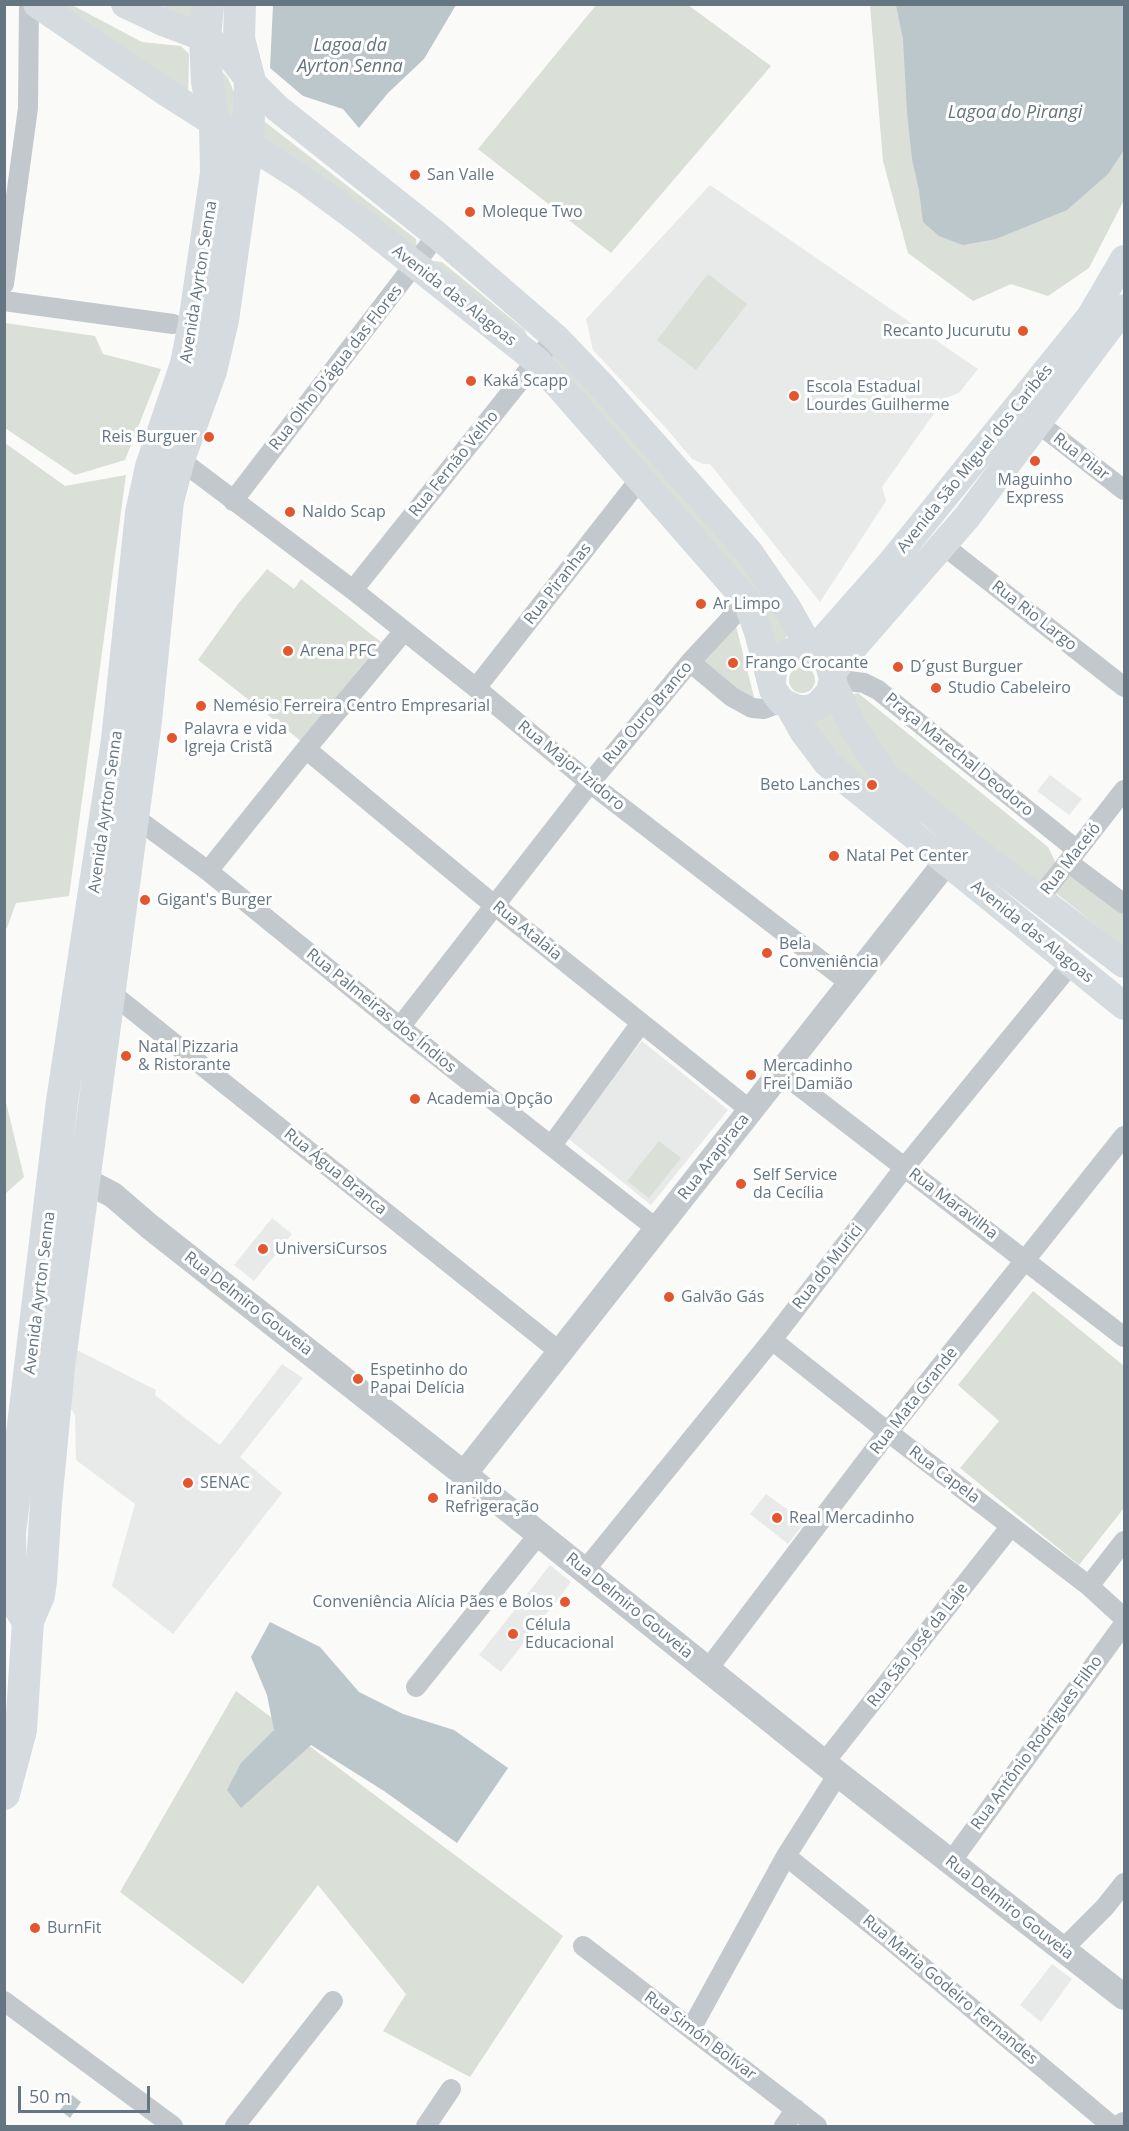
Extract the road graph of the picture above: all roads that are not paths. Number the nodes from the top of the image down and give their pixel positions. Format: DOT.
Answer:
graph roads {
  1 [pos="29,4"];
  2 [pos="37,4"];
  3 [pos="125,4"];
  4 [pos="208,4"];
  5 [pos="240,4"];
  6 [pos="152,11"];
  7 [pos="205,38"];
  8 [pos="250,81"];
  9 [pos="215,124"];
  10 [pos="248,143"];
  11 [pos="437,235"];
  12 [pos="1125,259"];
  13 [pos="415,266"];
  14 [pos="4,284"];
  15 [pos="4,301"];
  16 [pos="1125,308"];
  17 [pos="173,324"];
  18 [pos="555,337"];
  19 [pos="537,361"];
  20 [pos="1038,423"];
  21 [pos="179,459"];
  22 [pos="969,466"];
  23 [pos="640,479"];
  24 [pos="991,484"];
  25 [pos="1125,490"];
  26 [pos="233,501"];
  27 [pos="943,545"];
  28 [pos="353,590"];
  29 [pos="747,601"];
  30 [pos="404,631"];
  31 [pos="812,651"];
  32 [pos="690,662"];
  33 [pos="832,678"];
  34 [pos="1125,687"];
  35 [pos="476,688"];
  36 [pos="781,697"];
  37 [pos="117,740"];
  38 [pos="306,749"];
  39 [pos="590,783"];
  40 [pos="136,785"];
  41 [pos="1125,790"];
  42 [pos="133,816"];
  43 [pos="954,851"];
  44 [pos="1073,856"];
  45 [pos="208,871"];
  46 [pos="1039,899"];
  47 [pos="1125,904"];
  48 [pos="494,905"];
  49 [pos="1071,964"];
  50 [pos="1125,964"];
  51 [pos="850,983"];
  52 [pos="110,992"];
  53 [pos="1125,1006"];
  54 [pos="641,1023"];
  55 [pos="400,1027"];
  56 [pos="781,1071"];
  57 [pos="750,1110"];
  58 [pos="1125,1136"];
  59 [pos="552,1145"];
  60 [pos="904,1168"];
  61 [pos="53,1177"];
  62 [pos="84,1194"];
  63 [pos="657,1229"];
  64 [pos="1026,1260"];
  65 [pos="1125,1337"];
  66 [pos="772,1340"];
  67 [pos="560,1352"];
  68 [pos="888,1432"];
  69 [pos="464,1474"];
  70 [pos="1011,1526"];
  71 [pos="539,1534"];
  72 [pos="7,1537"];
  73 [pos="1125,1541"];
  74 [pos="43,1547"];
  75 [pos="585,1570"];
  76 [pos="8,1580"];
  77 [pos="1089,1586"];
  78 [pos="31,1614"];
  79 [pos="1125,1618"];
  80 [pos="1125,1624"];
  81 [pos="708,1669"];
  82 [pos="416,1687"];
  83 [pos="831,1769"];
  84 [pos="4,1794"];
  85 [pos="786,1856"];
  86 [pos="951,1863"];
  87 [pos="1125,1883"];
  88 [pos="583,1946"];
  89 [pos="1062,1950"];
  90 [pos="1125,1997"];
  91 [pos="4,2001"];
  92 [pos="333,2001"];
  93 [pos="690,2029"];
  94 [pos="451,2089"];
  95 [pos="796,2109"];
  96 [pos="173,2127"];
  97 [pos="235,2127"];
  98 [pos="426,2127"];
  99 [pos="784,2127"];
  100 [pos="817,2127"];
  101 [pos="1112,2127"];
  1 -- 14 [label="street"];
  2 -- 9 [label="main road, Avenida das Alagoas"];
  3 -- 6 [label="main road, Avenida das Alagoas"];
  4 -- 7 [label="main road, Avenida Ayrton Senna"];
  5 -- 8 [label="main road, Avenida Ayrton Senna"];
  6 -- 7 [label="main road, Avenida das Alagoas"];
  7 -- 8 [label="main road, Avenida das Alagoas"];
  7 -- 9 [label="main road, Avenida Ayrton Senna"];
  8 -- 10 [label="main road, Avenida Ayrton Senna"];
  8 -- 11 [label="main road, Avenida das Alagoas"];
  9 -- 10 [label="main road, Avenida das Alagoas"];
  9 -- 37 [label="main road, Avenida Ayrton Senna"];
  10 -- 13 [label="main road, Avenida das Alagoas"];
  10 -- 21 [label="main road, Avenida Ayrton Senna"];
  11 -- 13 [label="street, Rua Olho D'água das Flores"];
  11 -- 18 [label="main road, Avenida das Alagoas"];
  12 -- 22 [label="main road, Avenida São Miguel dos Caribés"];
  13 -- 19 [label="main road, Avenida das Alagoas"];
  13 -- 26 [label="street, Rua Olho D'água das Flores"];
  15 -- 17 [label="street"];
  16 -- 20 [label="main road, Avenida São Miguel dos Caribés"];
  18 -- 19 [label="street, Rua Fernão Velho"];
  18 -- 31 [label="main road, Avenida das Alagoas"];
  19 -- 23 [label="main road, Avenida das Alagoas"];
  19 -- 28 [label="street, Rua Fernão Velho"];
  20 -- 24 [label="main road, Avenida São Miguel dos Caribés"];
  20 -- 25 [label="street, Rua Pilar"];
  21 -- 26 [label="street, Rua Major Izidoro"];
  21 -- 40 [label="main road, Avenida Ayrton Senna"];
  22 -- 24 [label="main road"];
  22 -- 31 [label="main road, Avenida São Miguel dos Caribés"];
  23 -- 29 [label="main road, Avenida das Alagoas"];
  23 -- 35 [label="street, Rua Piranhas"];
  24 -- 27 [label="main road, Avenida São Miguel dos Caribés"];
  26 -- 28 [label="street, Rua Major Izidoro"];
  27 -- 33 [label="main road, Avenida São Miguel dos Caribés"];
  27 -- 34 [label="street, Rua Rio Largo"];
  28 -- 30 [label="street, Rua Major Izidoro"];
  29 -- 32 [label="street, Rua Ouro Branco"];
  29 -- 36 [label="main road, Avenida das Alagoas"];
  30 -- 35 [label="street, Rua Major Izidoro"];
  30 -- 38 [label="street"];
  31 -- 33 [label="main road"];
  31 -- 36 [label="main road"];
  32 -- 36 [label="street"];
  32 -- 39 [label="street, Rua Ouro Branco"];
  33 -- 36 [label="main road"];
  33 -- 43 [label="main road, Avenida das Alagoas"];
  33 -- 44 [label="street, Praça Marechal Deodoro"];
  35 -- 39 [label="street, Rua Major Izidoro"];
  36 -- 43 [label="main road, Avenida das Alagoas"];
  37 -- 40 [label="main road"];
  37 -- 61 [label="main road, Avenida Ayrton Senna"];
  38 -- 45 [label="street"];
  38 -- 48 [label="street, Rua Atalaia"];
  39 -- 48 [label="street, Rua Ouro Branco"];
  39 -- 51 [label="street, Rua Major Izidoro"];
  40 -- 42 [label="main road, Avenida Ayrton Senna"];
  41 -- 44 [label="street, Rua Maceió"];
  42 -- 45 [label="street, Rua Palmeiras dos Índios"];
  42 -- 52 [label="main road, Avenida Ayrton Senna"];
  43 -- 46 [label="main road, Avenida das Alagoas"];
  43 -- 49 [label="main road, Avenida das Alagoas"];
  43 -- 51 [label="street, Rua Arapiraca"];
  44 -- 46 [label="street, Rua Maceió"];
  44 -- 47 [label="street"];
  45 -- 55 [label="street, Rua Palmeiras dos Índios"];
  46 -- 50 [label="main road, Avenida das Alagoas"];
  48 -- 54 [label="street, Rua Atalaia"];
  48 -- 55 [label="street, Rua Ouro Branco"];
  49 -- 53 [label="main road, Avenida das Alagoas"];
  49 -- 60 [label="street, Rua do Murici"];
  51 -- 56 [label="street, Rua Arapiraca"];
  52 -- 62 [label="main road, Avenida Ayrton Senna"];
  52 -- 67 [label="street, Rua Água Branca"];
  54 -- 57 [label="street, Rua Atalaia"];
  54 -- 59 [label="street"];
  55 -- 59 [label="street, Rua Palmeiras dos Índios"];
  56 -- 57 [label="street, Rua Arapiraca"];
  56 -- 60 [label="street, Rua Maravilha"];
  57 -- 63 [label="street, Rua Arapiraca"];
  58 -- 64 [label="street, Rua Mata Grande"];
  59 -- 63 [label="street, Rua Palmeiras dos Índios"];
  60 -- 64 [label="street, Rua Maravilha"];
  60 -- 66 [label="street, Rua do Murici"];
  61 -- 62 [label="street, Rua Delmiro Gouveia"];
  61 -- 72 [label="main road, Avenida Ayrton Senna"];
  62 -- 69 [label="street, Rua Delmiro Gouveia"];
  62 -- 74 [label="main road, Avenida Ayrton Senna"];
  63 -- 67 [label="street, Rua Arapiraca"];
  64 -- 65 [label="street, Rua Maravilha"];
  64 -- 68 [label="street, Rua Mata Grande"];
  66 -- 68 [label="street, Rua Capela"];
  66 -- 75 [label="street, Rua do Murici"];
  67 -- 69 [label="street, Rua Arapiraca"];
  68 -- 70 [label="street, Rua Capela"];
  68 -- 81 [label="street, Rua Mata Grande"];
  69 -- 71 [label="street, Rua Delmiro Gouveia"];
  70 -- 77 [label="street, Rua Capela"];
  70 -- 83 [label="street, Rua São José da Laje"];
  71 -- 75 [label="street, Rua Delmiro Gouveia"];
  71 -- 82 [label="street"];
  72 -- 76 [label="main road, Avenida Ayrton Senna"];
  73 -- 77 [label="street"];
  74 -- 76 [label="main road"];
  74 -- 78 [label="main road, Avenida Ayrton Senna"];
  75 -- 81 [label="street, Rua Delmiro Gouveia"];
  76 -- 78 [label="main road, Avenida Ayrton Senna"];
  77 -- 79 [label="street, Rua Capela"];
  78 -- 84 [label="main road, Avenida Ayrton Senna"];
  80 -- 86 [label="street, Rua Antônio Rodrigues Filho"];
  81 -- 83 [label="street, Rua Delmiro Gouveia"];
  83 -- 85 [label="street, Rua São José da Laje"];
  83 -- 86 [label="street, Rua Delmiro Gouveia"];
  85 -- 93 [label="street, Rua São José da Laje"];
  85 -- 101 [label="street, Rua Maria Godeiro Fernandes"];
  86 -- 89 [label="street, Rua Delmiro Gouveia"];
  87 -- 89 [label="street"];
  88 -- 93 [label="street, Rua Simón Bolívar"];
  89 -- 90 [label="street, Rua Delmiro Gouveia"];
  91 -- 96 [label="street"];
  92 -- 97 [label="street"];
  93 -- 95 [label="street, Rua Simón Bolívar"];
  94 -- 98 [label="street"];
  95 -- 99 [label="street"];
  95 -- 100 [label="street, Rua Simón Bolívar"];
}
